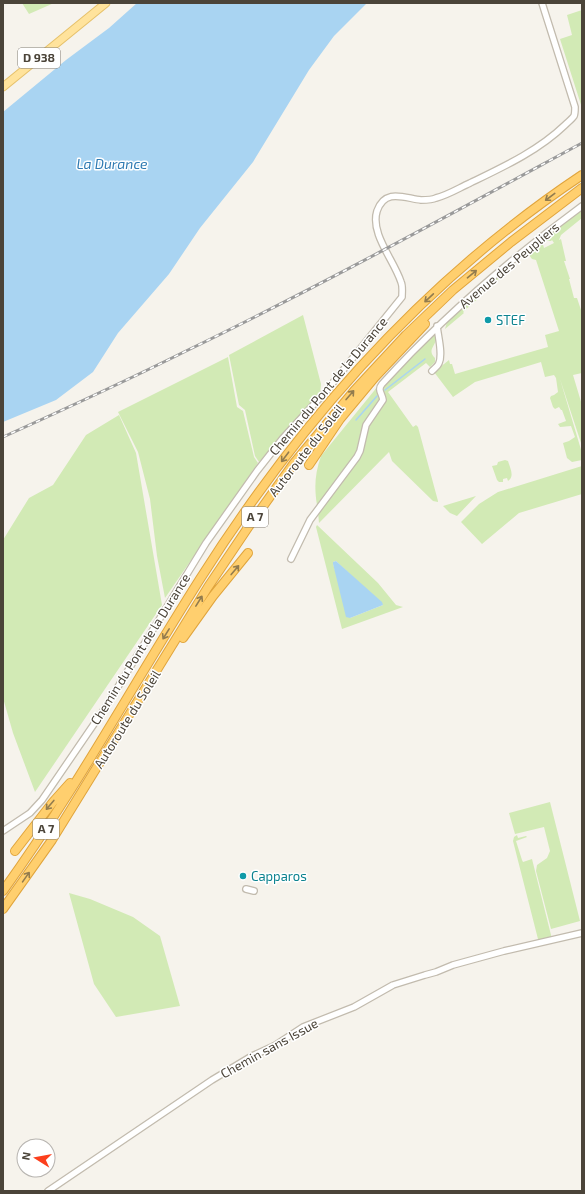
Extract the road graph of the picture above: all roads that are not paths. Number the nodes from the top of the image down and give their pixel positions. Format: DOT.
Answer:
graph roads {
  1 [pos="106,3"];
  2 [pos="542,3"];
  3 [pos="3,87"];
  4 [pos="582,175"];
  5 [pos="582,188"];
  6 [pos="582,206"];
  7 [pos="453,290"];
  8 [pos="437,326"];
  9 [pos="432,371"];
  10 [pos="309,465"];
  11 [pos="248,553"];
  12 [pos="291,558"];
  13 [pos="152,678"];
  14 [pos="86,766"];
  15 [pos="3,832"];
  16 [pos="14,850"];
  17 [pos="246,889"];
  18 [pos="3,891"];
  19 [pos="254,891"];
  20 [pos="3,909"];
  21 [pos="582,933"];
  22 [pos="48,1191"];
  1 -- 3 [label="main road, D 938"];
  2 -- 15 [label="street, Chemin du Pont de la Durance"];
  4 -- 14 [label="highway, Autoroute du Soleil / A 7, one-way"];
  7 -- 5 [label="highway, Autoroute du Soleil / A 7, one-way"];
  6 -- 8 [label="street, Avenue des Peupliers"];
  7 -- 10 [label="highway"];
  13 -- 7 [label="highway, Autoroute du Soleil / A 7, one-way"];
  8 -- 9 [label="street"];
  8 -- 12 [label="street, Avenue des Peupliers"];
  13 -- 11 [label="highway, one-way"];
  20 -- 13 [label="highway, Autoroute du Soleil / A 7, one-way"];
  14 -- 16 [label="highway, one-way"];
  14 -- 18 [label="highway, Autoroute du Soleil / A 7"];
  17 -- 19 [label="street"];
  21 -- 22 [label="street, Chemin sans Issue"];
}
